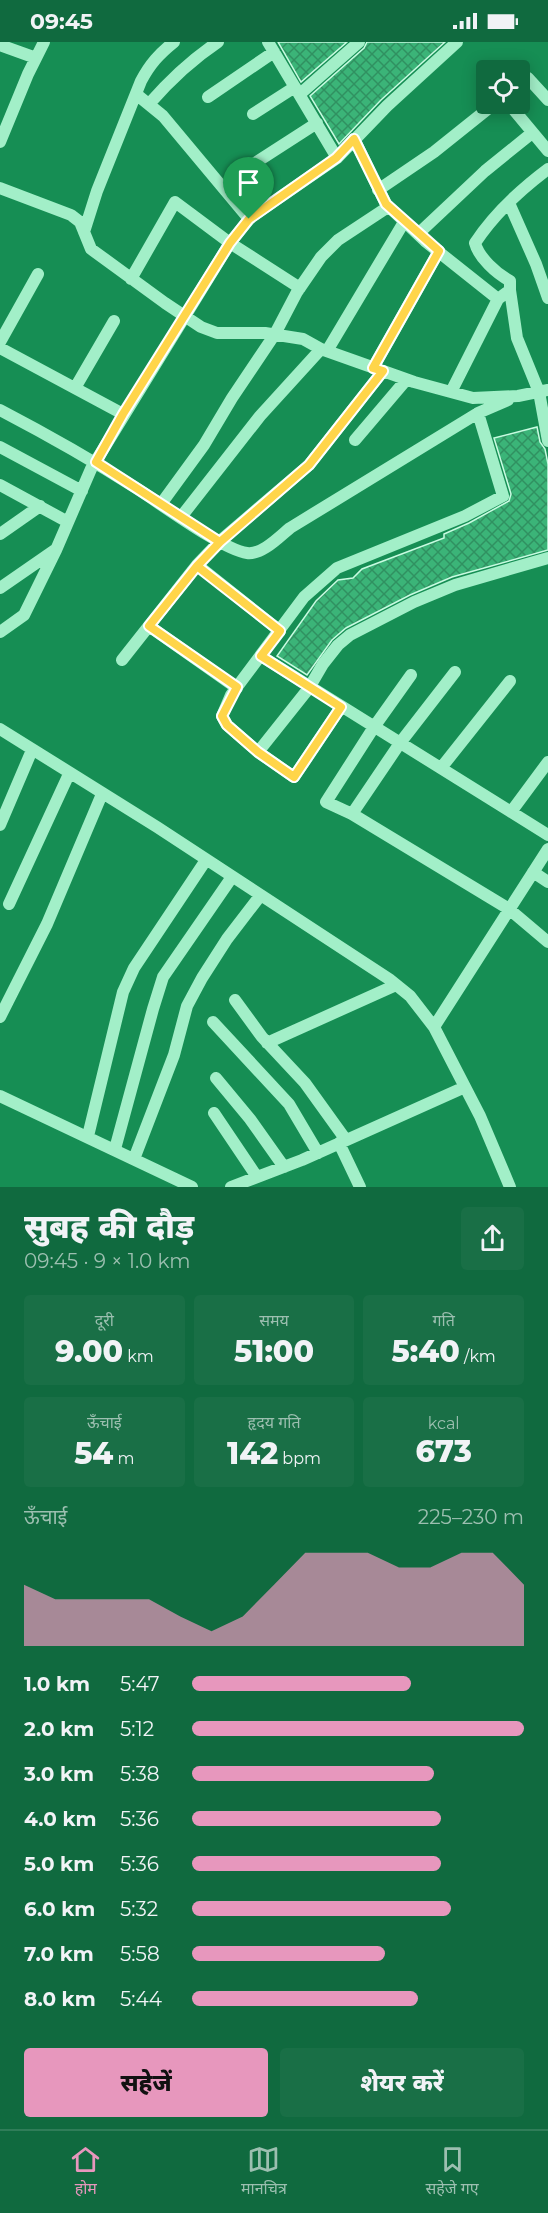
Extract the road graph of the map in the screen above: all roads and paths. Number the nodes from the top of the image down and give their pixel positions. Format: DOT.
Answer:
graph roads {
  1 [pos="44,42"];
  2 [pos="174,42"];
  3 [pos="218,42"];
  4 [pos="359,42"];
  5 [pos="457,42"];
  6 [pos="0,45"];
  7 [pos="271,47"];
  8 [pos="36,58"];
  9 [pos="530,80"];
  10 [pos="297,90"];
  11 [pos="136,94"];
  12 [pos="207,97"];
  13 [pos="548,100"];
  14 [pos="149,104"];
  15 [pos="253,114"];
  16 [pos="482,114"];
  17 [pos="517,114"];
  18 [pos="317,123"];
  19 [pos="532,132"];
  20 [pos="354,139"];
  21 [pos="0,142"];
  22 [pos="548,152"];
  23 [pos="336,158"];
  24 [pos="255,163"];
  25 [pos="548,170"];
  26 [pos="0,188"];
  27 [pos="378,190"];
  28 [pos="509,203"];
  29 [pos="388,207"];
  30 [pos="249,219"];
  31 [pos="404,222"];
  32 [pos="84,232"];
  33 [pos="418,234"];
  34 [pos="230,243"];
  35 [pos="439,251"];
  36 [pos="38,274"];
  37 [pos="130,279"];
  38 [pos="300,288"];
  39 [pos="510,290"];
  40 [pos="548,298"];
  41 [pos="498,299"];
  42 [pos="185,316"];
  43 [pos="114,321"];
  44 [pos="275,334"];
  45 [pos="0,342"];
  46 [pos="0,348"];
  47 [pos="324,350"];
  48 [pos="378,370"];
  49 [pos="406,380"];
  50 [pos="75,388"];
  51 [pos="543,391"];
  52 [pos="451,392"];
  53 [pos="518,396"];
  54 [pos="0,410"];
  55 [pos="478,413"];
  56 [pos="123,414"];
  57 [pos="355,440"];
  58 [pos="548,441"];
  59 [pos="0,447"];
  60 [pos="96,462"];
  61 [pos="0,485"];
  62 [pos="82,491"];
  63 [pos="161,504"];
  64 [pos="40,506"];
  65 [pos="181,517"];
  66 [pos="68,522"];
  67 [pos="0,534"];
  68 [pos="220,542"];
  69 [pos="56,550"];
  70 [pos="548,558"];
  71 [pos="197,566"];
  72 [pos="0,588"];
  73 [pos="149,626"];
  74 [pos="280,631"];
  75 [pos="0,632"];
  76 [pos="261,656"];
  77 [pos="122,660"];
  78 [pos="454,672"];
  79 [pos="411,675"];
  80 [pos="510,681"];
  81 [pos="237,687"];
  82 [pos="309,688"];
  83 [pos="341,707"];
  84 [pos="374,727"];
  85 [pos="0,729"];
  86 [pos="400,743"];
  87 [pos="32,750"];
  88 [pos="258,752"];
  89 [pos="548,762"];
  90 [pos="441,768"];
  91 [pos="69,774"];
  92 [pos="102,794"];
  93 [pos="511,812"];
  94 [pos="352,814"];
  95 [pos="0,825"];
  96 [pos="548,836"];
  97 [pos="548,849"];
  98 [pos="206,860"];
  99 [pos="533,872"];
  100 [pos="232,877"];
  101 [pos="548,882"];
  102 [pos="260,896"];
  103 [pos="9,904"];
  104 [pos="509,909"];
  105 [pos="548,942"];
  106 [pos="396,985"];
  107 [pos="235,1000"];
  108 [pos="0,1017"];
  109 [pos="213,1022"];
  110 [pos="434,1027"];
  111 [pos="267,1043"];
  112 [pos="216,1078"];
  113 [pos="465,1087"];
  114 [pos="0,1096"];
  115 [pos="214,1113"];
  116 [pos="88,1136"];
  117 [pos="342,1142"];
  118 [pos="115,1149"];
  119 [pos="318,1153"];
  120 [pos="134,1159"];
  121 [pos="284,1167"];
  122 [pos="257,1177"];
  123 [pos="192,1187"];
  124 [pos="231,1187"];
  125 [pos="360,1187"];
  126 [pos="510,1187"];
  1 -- 8 [label="street"];
  2 -- 11 [label="street"];
  3 -- 14 [label="street"];
  4 -- 10 [label="street"];
  5 -- 20 [label="street"];
  6 -- 8 [label="street"];
  7 -- 10 [label="street"];
  7 -- 12 [label="street"];
  8 -- 21 [label="street"];
  9 -- 13 [label="street"];
  10 -- 15 [label="street"];
  10 -- 18 [label="street"];
  11 -- 14 [label="street"];
  11 -- 32 [label="street"];
  14 -- 30 [label="street"];
  16 -- 27 [label="street"];
  17 -- 19 [label="street"];
  18 -- 23 [label="street"];
  18 -- 24 [label="street"];
  19 -- 22 [label="street"];
  19 -- 33 [label="street"];
  20 -- 23 [label="street"];
  20 -- 27 [label="street"];
  23 -- 30 [label="street"];
  25 -- 28 [label="street"];
  26 -- 32 [label="street"];
  27 -- 29 [label="street"];
  28 -- 39 [label="street"];
  28 -- 40 [label="street"];
  29 -- 31 [label="street"];
  29 -- 38 [label="street"];
  30 -- 34 [label="street"];
  31 -- 33 [label="street"];
  31 -- 47 [label="street"];
  32 -- 37 [label="street"];
  33 -- 35 [label="street"];
  34 -- 37 [label="street"];
  34 -- 38 [label="street"];
  34 -- 42 [label="street"];
  35 -- 41 [label="street"];
  35 -- 48 [label="street"];
  36 -- 45 [label="street"];
  37 -- 42 [label="street"];
  38 -- 44 [label="street"];
  39 -- 41 [label="street"];
  39 -- 51 [label="street"];
  41 -- 52 [label="street"];
  42 -- 44 [label="street"];
  42 -- 56 [label="street"];
  43 -- 50 [label="street"];
  44 -- 47 [label="street"];
  44 -- 63 [label="street"];
  46 -- 50 [label="street"];
  47 -- 48 [label="street"];
  47 -- 65 [label="street"];
  48 -- 49 [label="street"];
  48 -- 68 [label="street"];
  49 -- 52 [label="street"];
  49 -- 57 [label="street"];
  50 -- 56 [label="street"];
  51 -- 53 [label="street"];
  51 -- 58 [label="street"];
  52 -- 53 [label="street"];
  53 -- 55 [label="street"];
  54 -- 60 [label="street"];
  55 -- 68 [label="street"];
  55 -- 74 [label="street"];
  56 -- 60 [label="street"];
  59 -- 62 [label="street"];
  60 -- 62 [label="street"];
  60 -- 63 [label="street"];
  61 -- 64 [label="street"];
  62 -- 66 [label="street"];
  63 -- 65 [label="street"];
  64 -- 66 [label="street"];
  64 -- 67 [label="street"];
  65 -- 68 [label="street"];
  66 -- 69 [label="street"];
  68 -- 71 [label="street"];
  69 -- 72 [label="street"];
  69 -- 75 [label="street"];
  70 -- 82 [label="street"];
  71 -- 73 [label="street"];
  71 -- 74 [label="street"];
  73 -- 77 [label="street"];
  73 -- 81 [label="street"];
  74 -- 76 [label="street"];
  76 -- 81 [label="street"];
  76 -- 82 [label="street"];
  78 -- 86 [label="street"];
  79 -- 84 [label="street"];
  80 -- 90 [label="street"];
  81 -- 88 [label="street"];
  82 -- 83 [label="street"];
  82 -- 88 [label="street"];
  83 -- 84 [label="street"];
  83 -- 88 [label="street"];
  84 -- 86 [label="street"];
  84 -- 94 [label="street"];
  85 -- 87 [label="street"];
  86 -- 90 [label="street"];
  86 -- 94 [label="street"];
  87 -- 91 [label="street"];
  87 -- 95 [label="street"];
  89 -- 93 [label="street"];
  90 -- 93 [label="street"];
  91 -- 92 [label="street"];
  91 -- 103 [label="street"];
  92 -- 98 [label="street"];
  92 -- 108 [label="street"];
  93 -- 96 [label="street"];
  94 -- 104 [label="street"];
  97 -- 99 [label="street"];
  98 -- 100 [label="street"];
  98 -- 116 [label="street"];
  99 -- 101 [label="street"];
  99 -- 104 [label="street"];
  100 -- 102 [label="street"];
  100 -- 118 [label="street"];
  102 -- 106 [label="street"];
  102 -- 120 [label="street"];
  104 -- 105 [label="street"];
  104 -- 110 [label="street"];
  106 -- 110 [label="street"];
  106 -- 111 [label="street"];
  107 -- 111 [label="street"];
  109 -- 119 [label="street"];
  110 -- 113 [label="street"];
  111 -- 117 [label="street"];
  112 -- 121 [label="street"];
  113 -- 117 [label="street"];
  113 -- 126 [label="street"];
  114 -- 116 [label="street"];
  115 -- 122 [label="street"];
  116 -- 118 [label="street"];
  117 -- 119 [label="street"];
  117 -- 125 [label="street"];
  118 -- 120 [label="street"];
  119 -- 121 [label="street"];
  120 -- 123 [label="street"];
  121 -- 122 [label="street"];
  122 -- 124 [label="street"];
}
